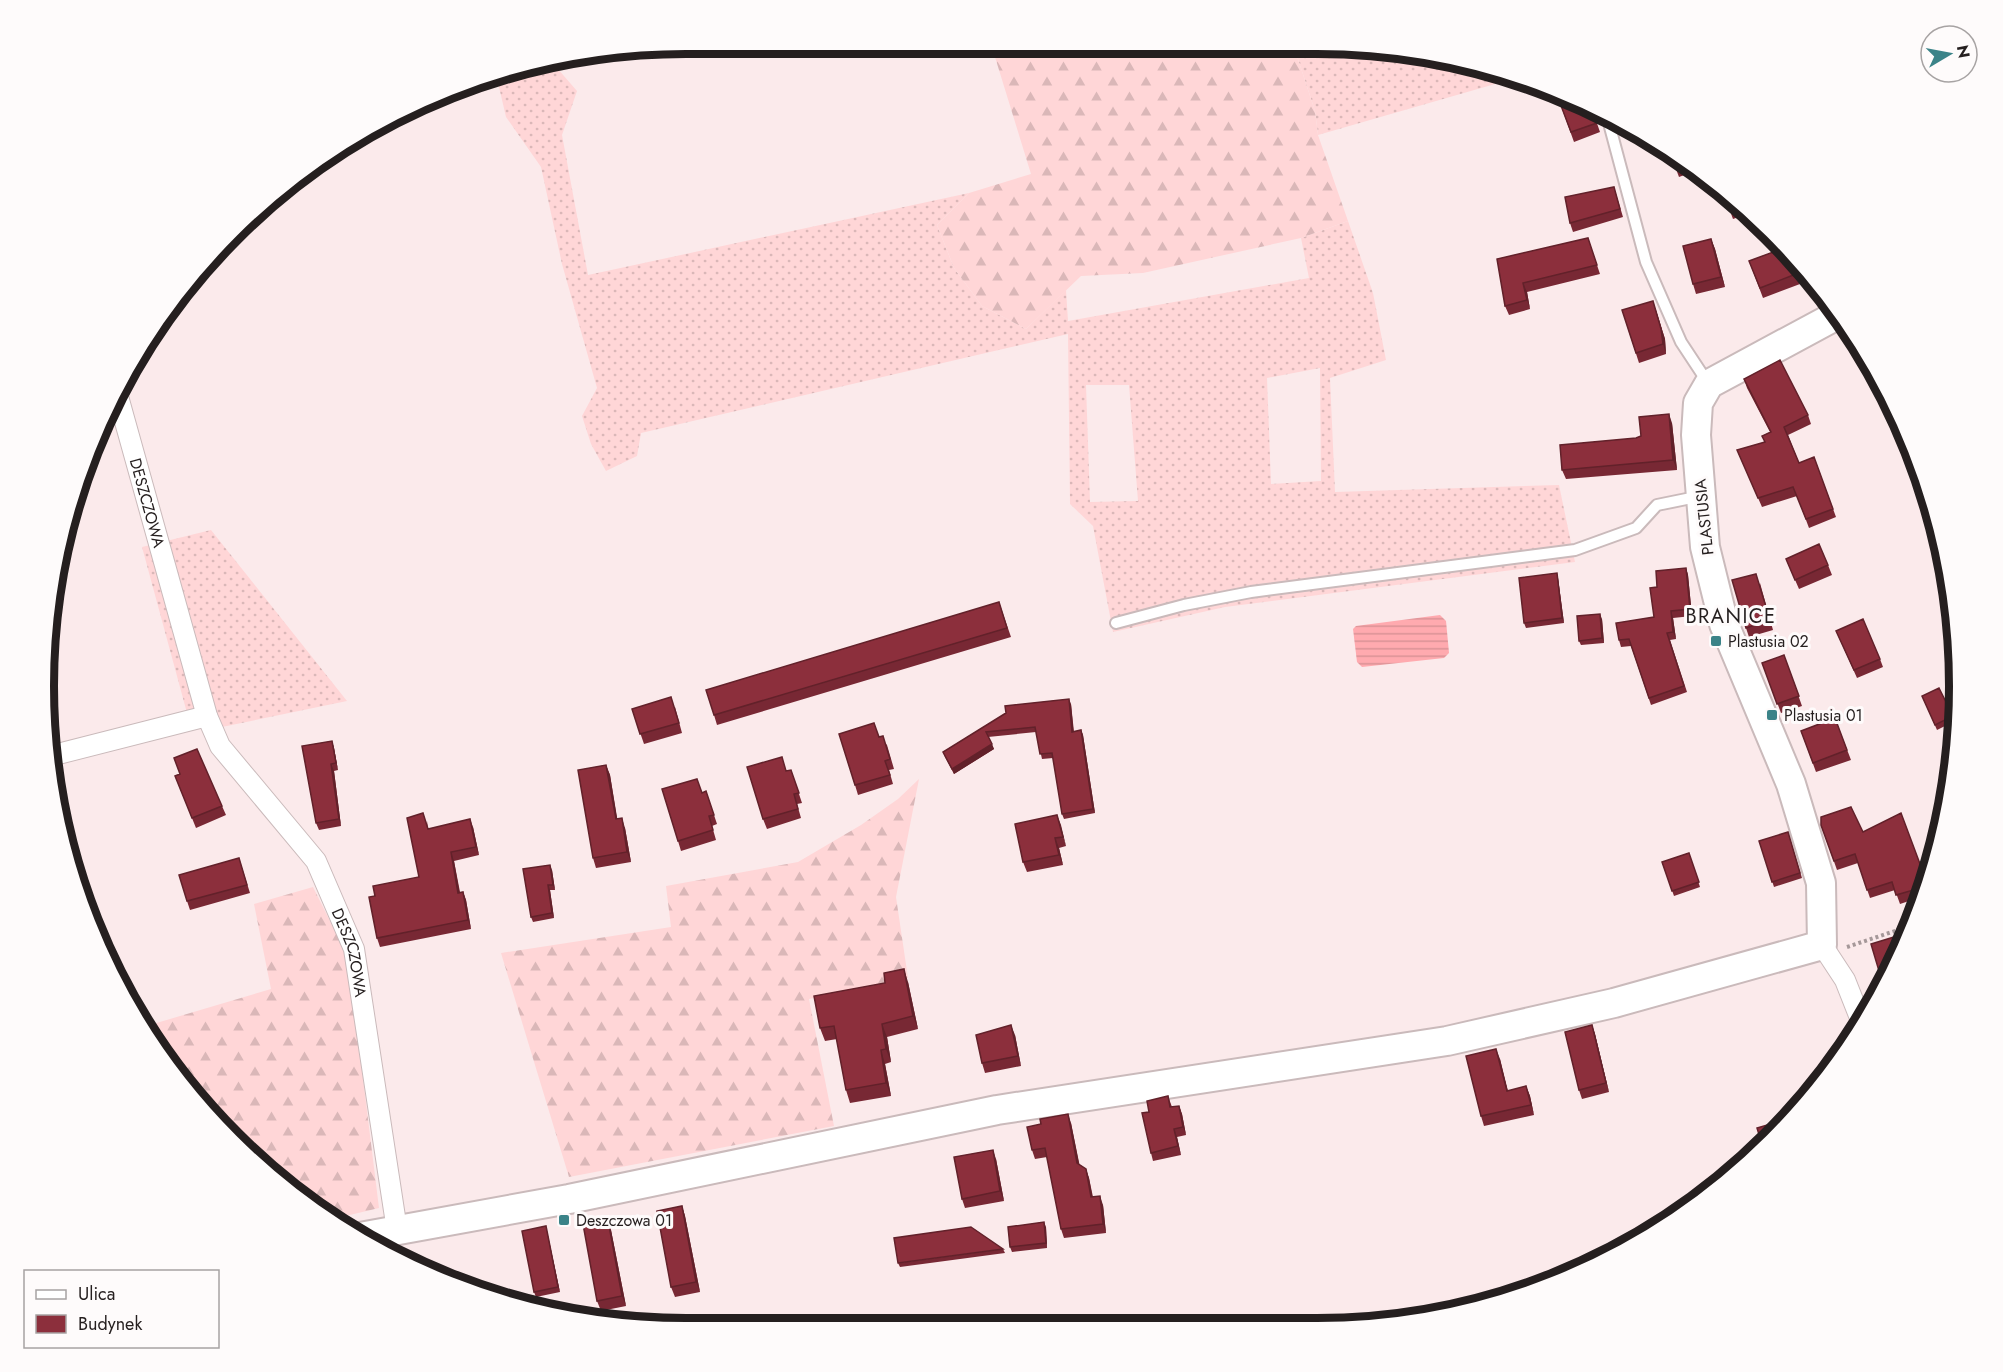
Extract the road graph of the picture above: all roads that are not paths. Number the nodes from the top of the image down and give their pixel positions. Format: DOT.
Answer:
graph roads {
  1 [pos="1610,128"];
  2 [pos="1830,319"];
  3 [pos="1709,384"];
  4 [pos="120,404"];
  5 [pos="1701,496"];
  6 [pos="1116,623"];
  7 [pos="207,716"];
  8 [pos="58,754"];
  9 [pos="1822,945"];
  10 [pos="1858,1012"];
  11 [pos="397,1230"];
  12 [pos="373,1235"];
  1 -- 3 [label="lane"];
  2 -- 3 [label="street"];
  3 -- 5 [label="street, PLASTUSIA"];
  4 -- 7 [label="street, DESZCZOWA"];
  5 -- 6 [label="lane"];
  5 -- 9 [label="street, PLASTUSIA"];
  7 -- 8 [label="street"];
  7 -- 11 [label="street, DESZCZOWA"];
  9 -- 10 [label="street"];
  9 -- 11 [label="street"];
  11 -- 12 [label="street"];
}
